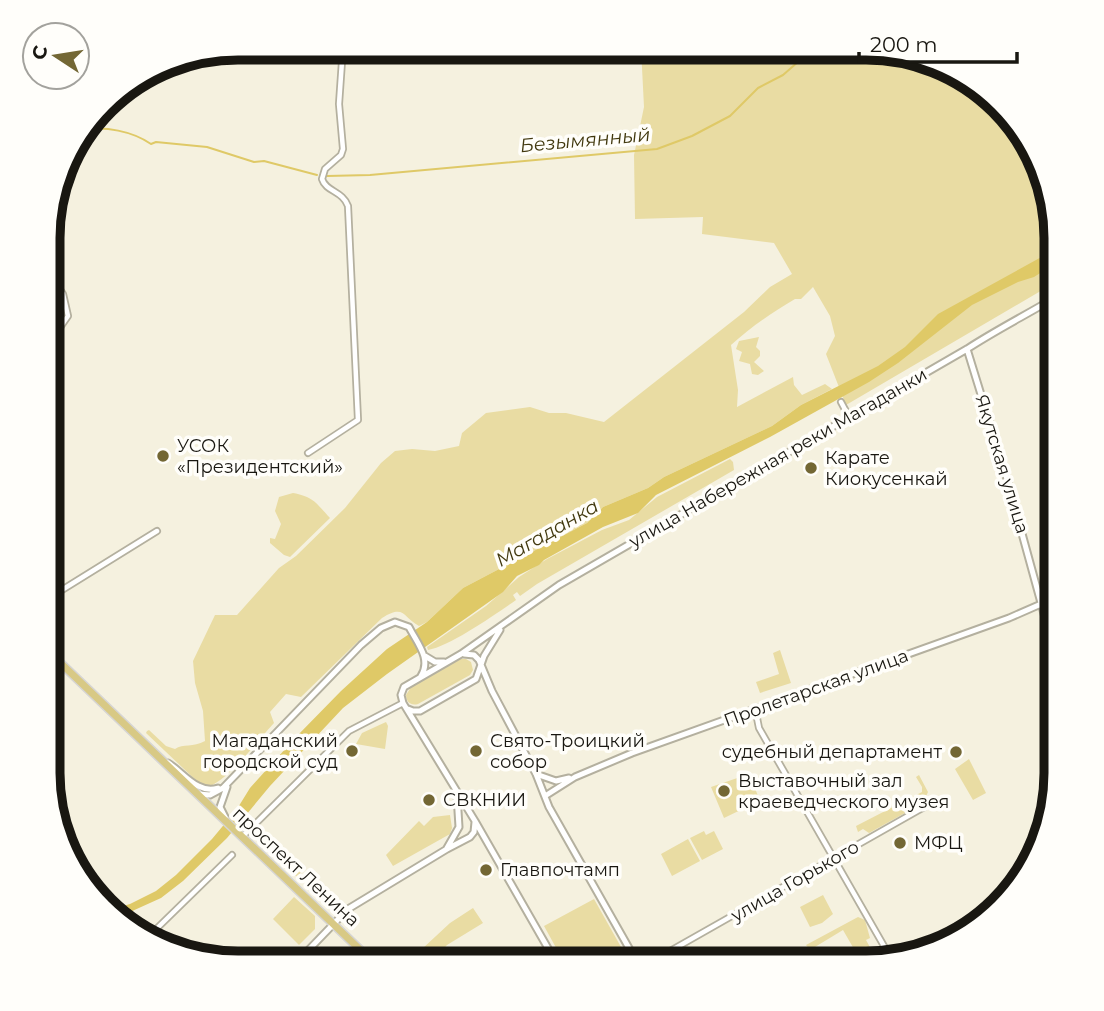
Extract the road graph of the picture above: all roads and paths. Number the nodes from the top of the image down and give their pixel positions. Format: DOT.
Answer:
graph roads {
  1 [pos="342,59"];
  2 [pos="59,288"];
  3 [pos="1044,304"];
  4 [pos="59,329"];
  5 [pos="967,349"];
  6 [pos="841,402"];
  7 [pos="849,417"];
  8 [pos="308,453"];
  9 [pos="157,531"];
  10 [pos="60,591"];
  11 [pos="1044,604"];
  12 [pos="1041,606"];
  13 [pos="1044,616"];
  14 [pos="504,625"];
  15 [pos="461,654"];
  16 [pos="425,656"];
  17 [pos="453,659"];
  18 [pos="60,662"];
  19 [pos="481,663"];
  20 [pos="419,678"];
  21 [pos="471,683"];
  22 [pos="492,691"];
  23 [pos="404,705"];
  24 [pos="755,708"];
  25 [pos="425,709"];
  26 [pos="419,728"];
  27 [pos="156,756"];
  28 [pos="536,774"];
  29 [pos="575,777"];
  30 [pos="232,778"];
  31 [pos="457,792"];
  32 [pos="196,794"];
  33 [pos="545,796"];
  34 [pos="943,803"];
  35 [pos="220,813"];
  36 [pos="475,821"];
  37 [pos="241,836"];
  38 [pos="470,837"];
  39 [pos="484,839"];
  40 [pos="447,849"];
  41 [pos="232,855"];
  42 [pos="835,860"];
  43 [pos="334,923"];
  44 [pos="154,931"];
  45 [pos="886,950"];
  46 [pos="307,951"];
  47 [pos="362,951"];
  48 [pos="549,951"];
  49 [pos="631,951"];
  50 [pos="672,951"];
  1 -- 8 [label="street"];
  2 -- 4 [label="street"];
  3 -- 5 [label="street, улица Набережная реки Магаданки"];
  5 -- 7 [label="street, улица Набережная реки Магаданки"];
  5 -- 12 [label="street, Якутская улица"];
  6 -- 7 [label="street"];
  7 -- 14 [label="street, улица Набережная реки Магаданки"];
  9 -- 10 [label="street"];
  11 -- 12 [label="street, Пролетарская улица"];
  12 -- 13 [label="street, Якутская улица"];
  12 -- 24 [label="street, Пролетарская улица"];
  14 -- 15 [label="street, улица Набережная реки Магаданки"];
  14 -- 19 [label="street, улица Набережная реки Магаданки"];
  15 -- 17 [label="street, улица Набережная реки Магаданки"];
  15 -- 19 [label="street"];
  16 -- 17 [label="street"];
  16 -- 20 [label="street"];
  16 -- 30 [label="street"];
  17 -- 20 [label="street, улица Набережная реки Магаданки"];
  18 -- 27 [label="main road, проспект Ленина"];
  19 -- 21 [label="street, улица Набережная реки Магаданки"];
  19 -- 22 [label="street"];
  20 -- 23 [label="street, улица Набережная реки Магаданки"];
  21 -- 22 [label="street"];
  21 -- 25 [label="street"];
  22 -- 28 [label="street"];
  23 -- 25 [label="street"];
  23 -- 26 [label="street"];
  23 -- 37 [label="street"];
  24 -- 29 [label="street, Пролетарская улица"];
  24 -- 42 [label="street"];
  25 -- 26 [label="street"];
  26 -- 31 [label="street"];
  27 -- 30 [label="street"];
  27 -- 32 [label="main road, проспект Ленина"];
  28 -- 29 [label="street, Пролетарская улица"];
  28 -- 33 [label="street"];
  29 -- 33 [label="street, Пролетарская улица"];
  30 -- 32 [label="street"];
  30 -- 35 [label="street"];
  31 -- 36 [label="street"];
  31 -- 40 [label="street"];
  32 -- 35 [label="main road, проспект Ленина"];
  33 -- 49 [label="street"];
  34 -- 42 [label="street, улица Горького"];
  35 -- 37 [label="main road, проспект Ленина"];
  36 -- 38 [label="street"];
  36 -- 39 [label="street"];
  37 -- 43 [label="main road, проспект Ленина"];
  38 -- 39 [label="street"];
  38 -- 40 [label="street"];
  39 -- 48 [label="street"];
  40 -- 43 [label="street"];
  41 -- 44 [label="street"];
  42 -- 45 [label="street"];
  42 -- 50 [label="street, улица Горького"];
  43 -- 46 [label="street"];
  43 -- 47 [label="main road, проспект Ленина"];
}
